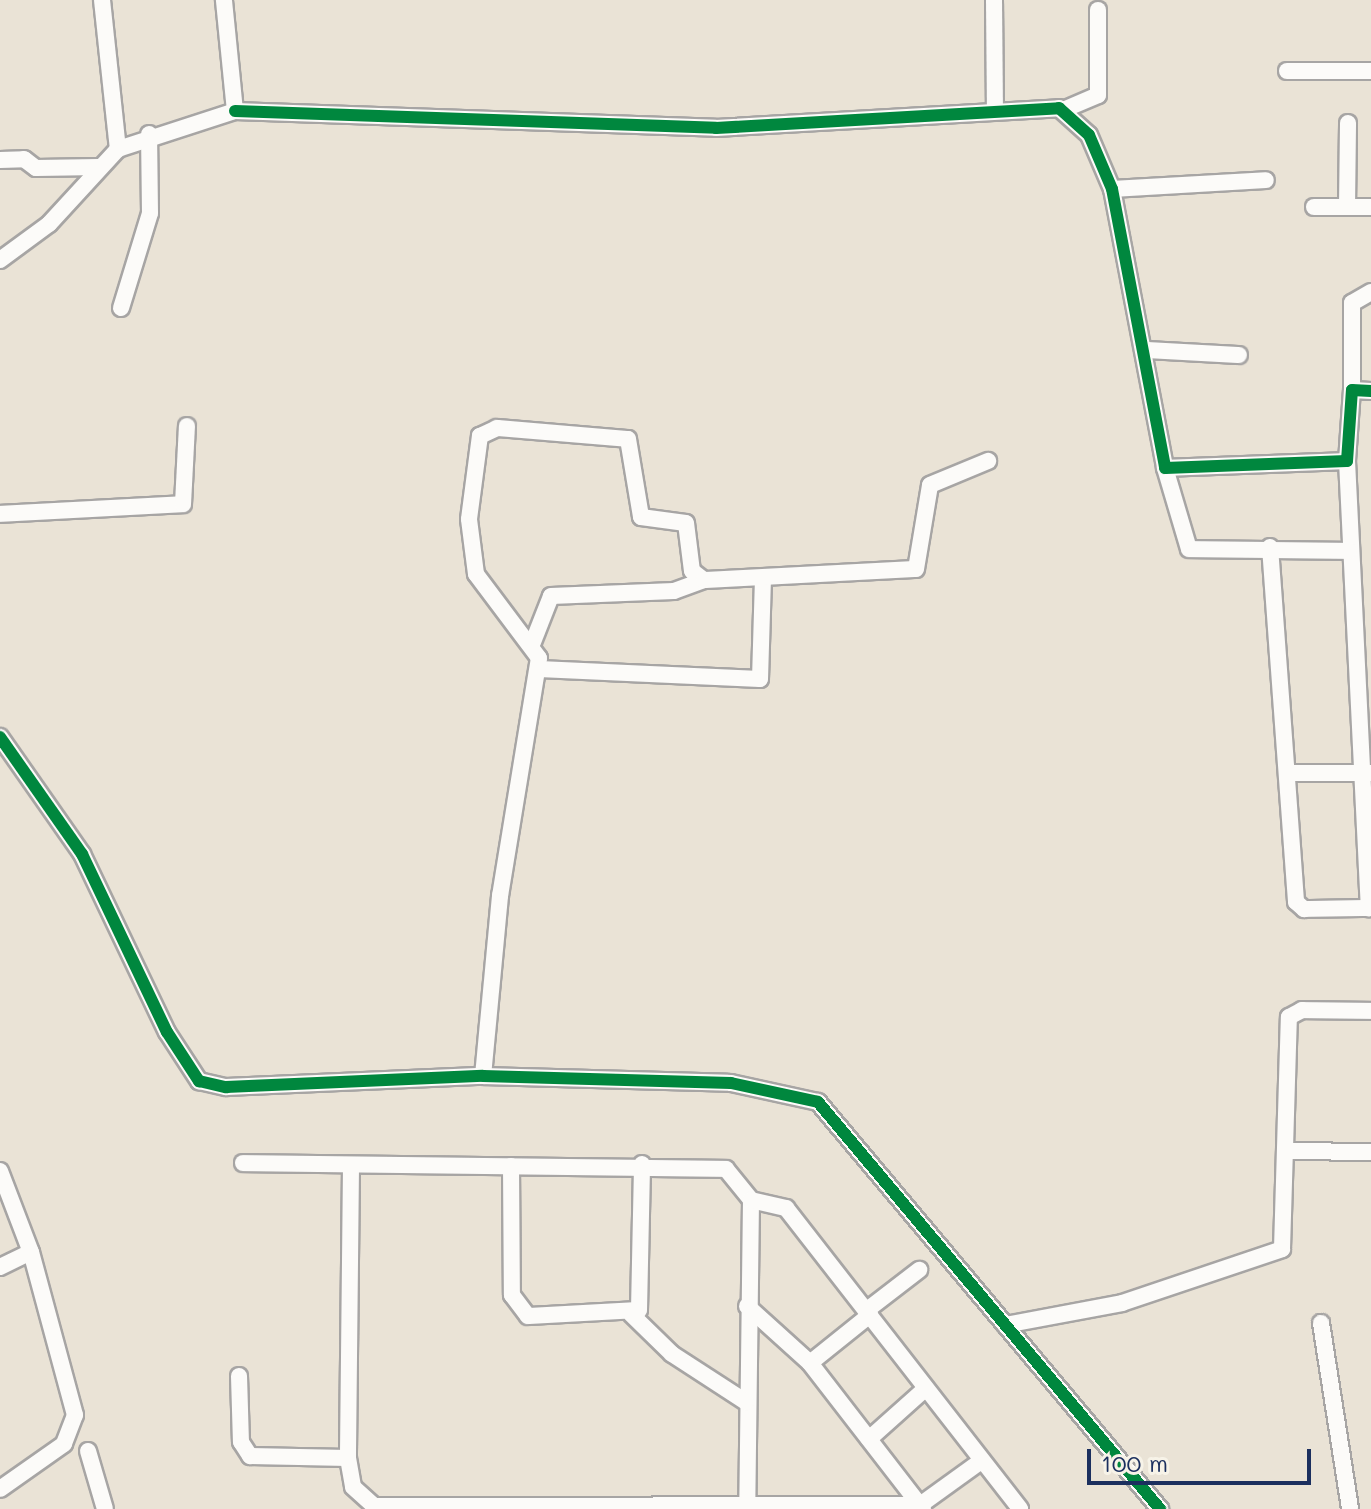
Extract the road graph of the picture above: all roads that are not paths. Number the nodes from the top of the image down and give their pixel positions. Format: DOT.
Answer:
graph roads {
  1 [pos="102,0"];
  2 [pos="224,0"];
  3 [pos="994,0"];
  4 [pos="1098,10"];
  5 [pos="1287,71"];
  6 [pos="1371,71"];
  7 [pos="995,110"];
  8 [pos="1063,110"];
  9 [pos="235,111"];
  10 [pos="1348,123"];
  11 [pos="149,134"];
  12 [pos="118,149"];
  13 [pos="0,160"];
  14 [pos="99,167"];
  15 [pos="1266,180"];
  16 [pos="1112,189"];
  17 [pos="1314,207"];
  18 [pos="1347,207"];
  19 [pos="1371,207"];
  20 [pos="0,260"];
  21 [pos="1371,292"];
  22 [pos="121,308"];
  23 [pos="1146,350"];
  24 [pos="1239,355"];
  25 [pos="1352,390"];
  26 [pos="1371,391"];
  27 [pos="187,426"];
  28 [pos="988,461"];
  29 [pos="1347,461"];
  30 [pos="1165,468"];
  31 [pos="0,514"];
  32 [pos="1270,547"];
  33 [pos="1349,551"];
  34 [pos="704,580"];
  35 [pos="763,580"];
  36 [pos="533,642"];
  37 [pos="539,669"];
  38 [pos="0,737"];
  39 [pos="1367,772"];
  40 [pos="1290,773"];
  41 [pos="1370,908"];
  42 [pos="1371,1011"];
  43 [pos="483,1076"];
  44 [pos="1289,1151"];
  45 [pos="1371,1152"];
  46 [pos="243,1163"];
  47 [pos="642,1164"];
  48 [pos="351,1166"];
  49 [pos="511,1166"];
  50 [pos="0,1171"];
  51 [pos="751,1200"];
  52 [pos="31,1252"];
  53 [pos="0,1267"];
  54 [pos="919,1270"];
  55 [pos="747,1306"];
  56 [pos="868,1312"];
  57 [pos="631,1314"];
  58 [pos="1321,1323"];
  59 [pos="1005,1325"];
  60 [pos="810,1363"];
  61 [pos="239,1376"];
  62 [pos="926,1388"];
  63 [pos="746,1402"];
  64 [pos="869,1439"];
  65 [pos="88,1451"];
  66 [pos="348,1458"];
  67 [pos="981,1461"];
  68 [pos="0,1489"];
  69 [pos="921,1507"];
  70 [pos="625,1508"];
  71 [pos="747,1508"];
  72 [pos="105,1509"];
  73 [pos="521,1509"];
  74 [pos="1020,1509"];
  75 [pos="1160,1509"];
  76 [pos="1350,1509"];
  1 -- 12 [label="street"];
  2 -- 9 [label="street"];
  3 -- 7 [label="street"];
  4 -- 8 [label="street"];
  5 -- 6 [label="street"];
  7 -- 8 [label="street"];
  7 -- 9 [label="street"];
  8 -- 16 [label="street"];
  9 -- 11 [label="street"];
  10 -- 18 [label="street"];
  11 -- 12 [label="street"];
  11 -- 22 [label="street"];
  12 -- 14 [label="street"];
  13 -- 14 [label="street"];
  14 -- 20 [label="street"];
  15 -- 16 [label="street"];
  16 -- 23 [label="street"];
  17 -- 18 [label="street"];
  18 -- 19 [label="street"];
  21 -- 25 [label="street"];
  23 -- 24 [label="street"];
  23 -- 30 [label="street"];
  25 -- 26 [label="street"];
  25 -- 29 [label="street"];
  27 -- 31 [label="street"];
  28 -- 35 [label="street"];
  29 -- 30 [label="street"];
  29 -- 33 [label="street"];
  30 -- 32 [label="street"];
  32 -- 33 [label="street"];
  32 -- 40 [label="street"];
  33 -- 39 [label="street"];
  34 -- 35 [label="street"];
  34 -- 36 [label="street"];
  34 -- 36 [label="street"];
  35 -- 37 [label="street"];
  36 -- 37 [label="street"];
  37 -- 43 [label="street"];
  38 -- 43 [label="street"];
  39 -- 40 [label="street"];
  39 -- 41 [label="street"];
  40 -- 41 [label="street"];
  42 -- 44 [label="street"];
  43 -- 59 [label="street"];
  44 -- 45 [label="street"];
  44 -- 59 [label="street"];
  46 -- 48 [label="street"];
  47 -- 49 [label="street"];
  47 -- 51 [label="street"];
  47 -- 57 [label="street"];
  48 -- 49 [label="street"];
  48 -- 66 [label="street"];
  49 -- 57 [label="street"];
  50 -- 52 [label="street"];
  51 -- 55 [label="street"];
  51 -- 56 [label="street"];
  52 -- 53 [label="street"];
  52 -- 68 [label="street"];
  54 -- 56 [label="street"];
  55 -- 60 [label="street"];
  55 -- 63 [label="street"];
  56 -- 60 [label="street"];
  56 -- 62 [label="street"];
  57 -- 63 [label="street"];
  58 -- 76 [label="street"];
  59 -- 75 [label="street"];
  60 -- 64 [label="street"];
  61 -- 66 [label="street"];
  62 -- 64 [label="street"];
  62 -- 67 [label="street"];
  63 -- 71 [label="street"];
  64 -- 69 [label="street"];
  65 -- 72 [label="street"];
  66 -- 73 [label="street"];
  67 -- 69 [label="street"];
  67 -- 74 [label="street"];
  69 -- 71 [label="street"];
  70 -- 71 [label="street"];
  70 -- 73 [label="street"];
}
